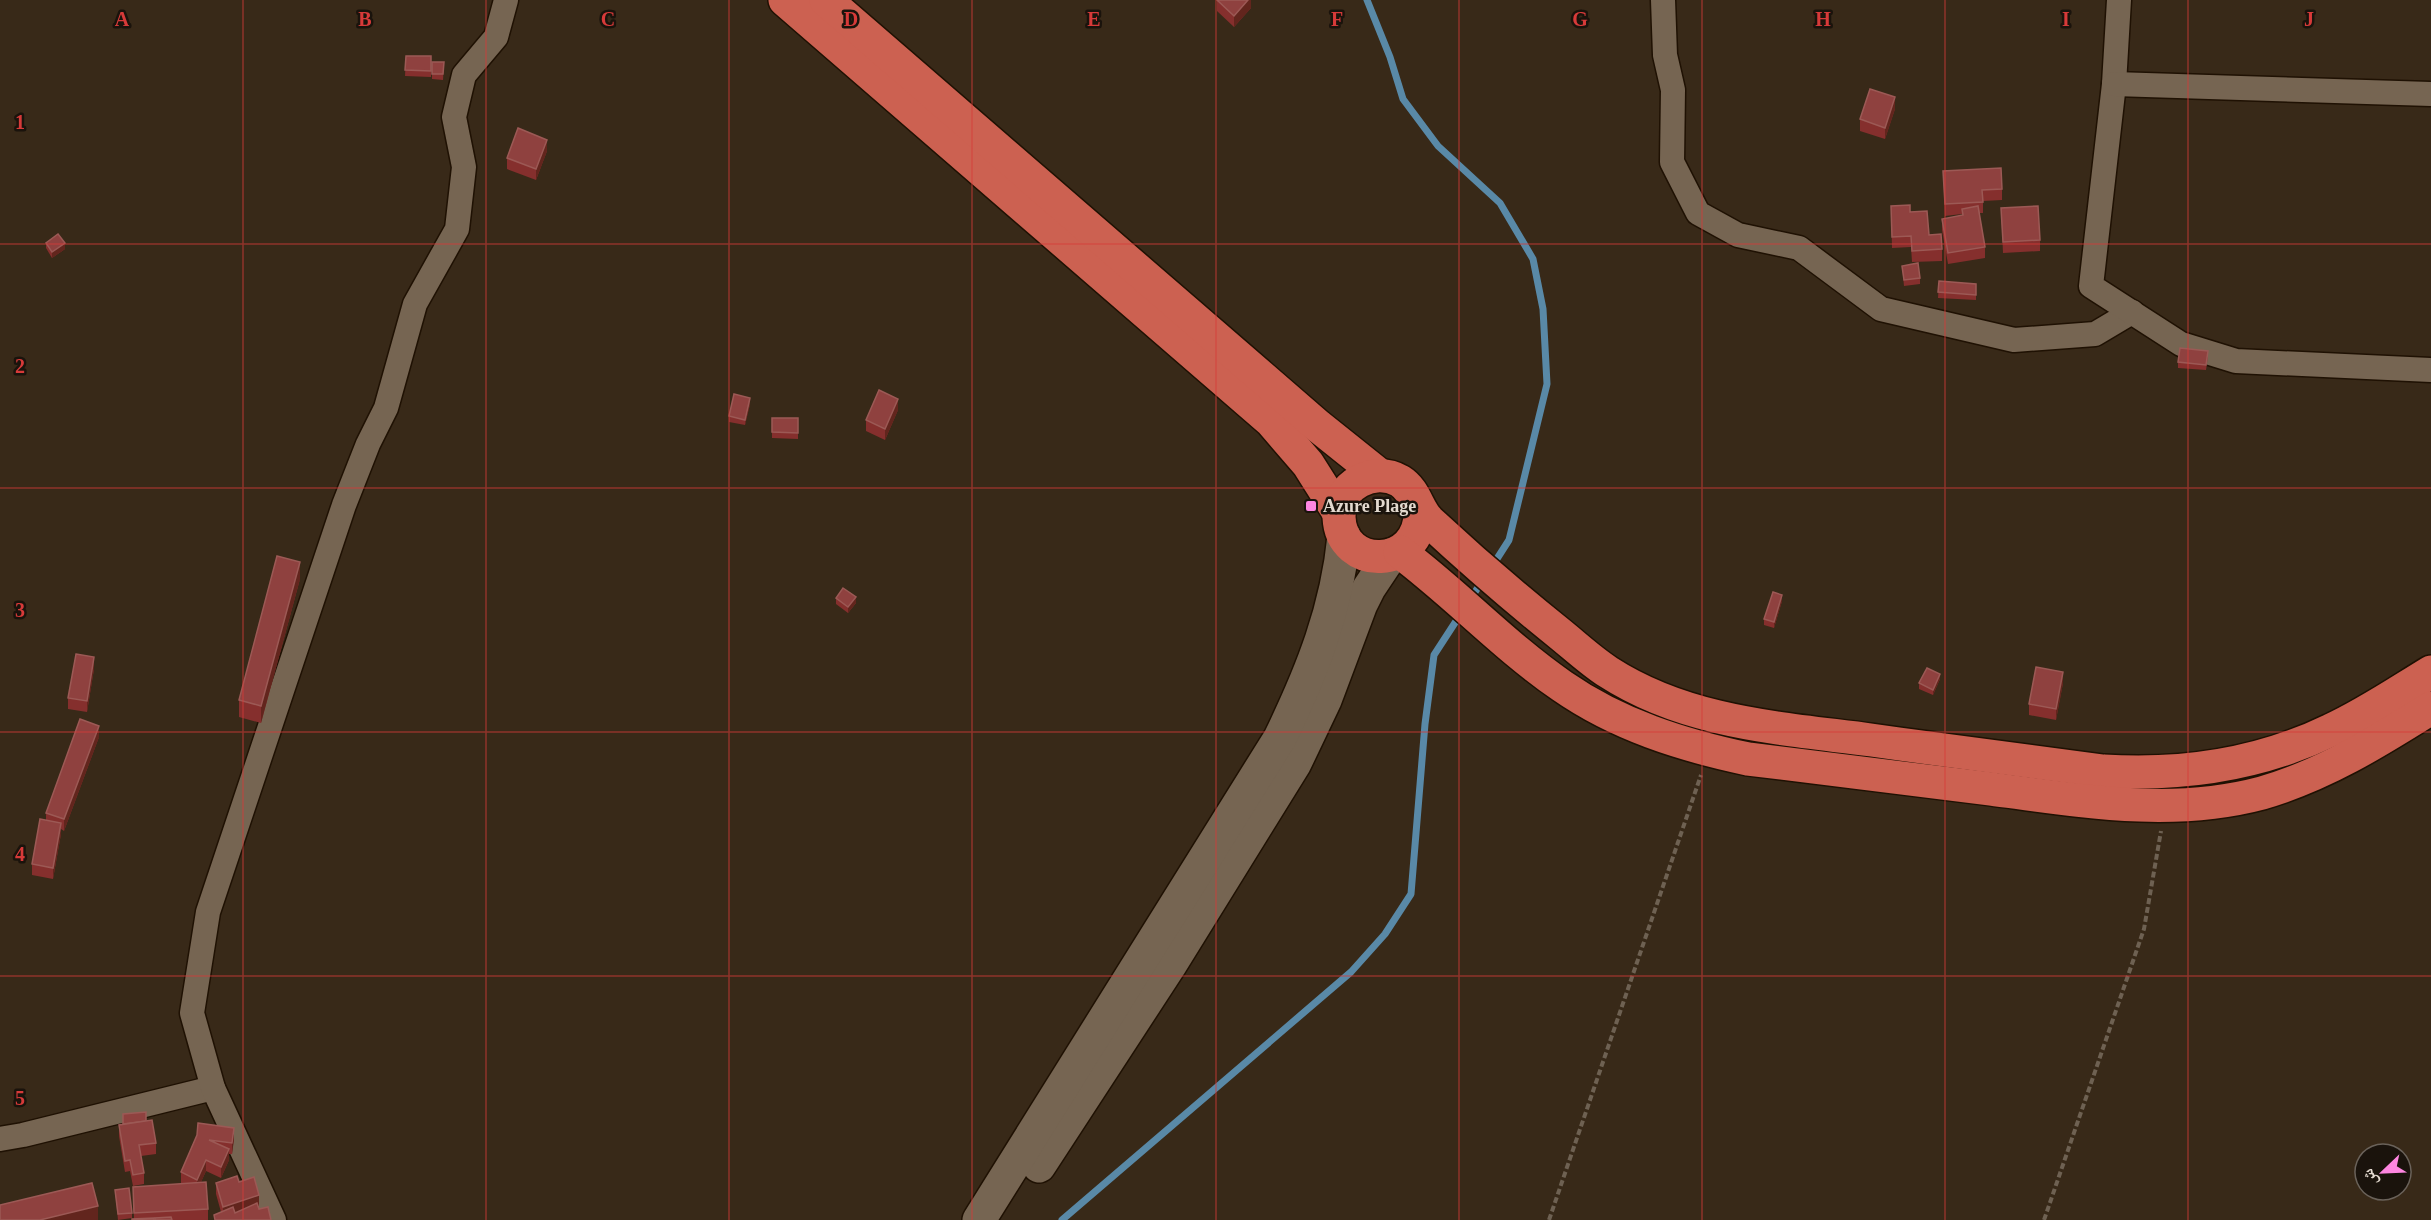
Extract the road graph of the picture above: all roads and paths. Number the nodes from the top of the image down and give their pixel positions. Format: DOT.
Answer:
graph roads {
  1 [pos="506,0"];
  2 [pos="785,0"];
  3 [pos="825,0"];
  4 [pos="1663,0"];
  5 [pos="2119,0"];
  6 [pos="2114,84"];
  7 [pos="2431,94"];
  8 [pos="2132,312"];
  9 [pos="2431,370"];
  10 [pos="1378,474"];
  11 [pos="1420,512"];
  12 [pos="1341,524"];
  13 [pos="1405,559"];
  14 [pos="2431,672"];
  15 [pos="2431,708"];
  16 [pos="1707,750"];
  17 [pos="2166,807"];
  18 [pos="213,1088"];
  19 [pos="0,1138"];
  20 [pos="274,1220"];
  21 [pos="979,1220"];
  22 [pos="1004,1220"];
  23 [pos="1549,1220"];
  24 [pos="2044,1220"];
  1 -- 18 [label="street"];
  2 -- 12 [label="highway"];
  3 -- 10 [label="highway"];
  4 -- 8 [label="street"];
  5 -- 6 [label="street"];
  6 -- 7 [label="street"];
  6 -- 8 [label="street"];
  8 -- 9 [label="street"];
  10 -- 11 [label="highway"];
  10 -- 12 [label="highway"];
  11 -- 13 [label="highway"];
  11 -- 14 [label="highway"];
  12 -- 13 [label="highway"];
  12 -- 21 [label="main road"];
  13 -- 16 [label="highway"];
  13 -- 22 [label="main road"];
  15 -- 17 [label="highway"];
  16 -- 17 [label="highway"];
  16 -- 23 [label="path"];
  17 -- 24 [label="path"];
  18 -- 19 [label="street"];
  18 -- 20 [label="street"];
}
